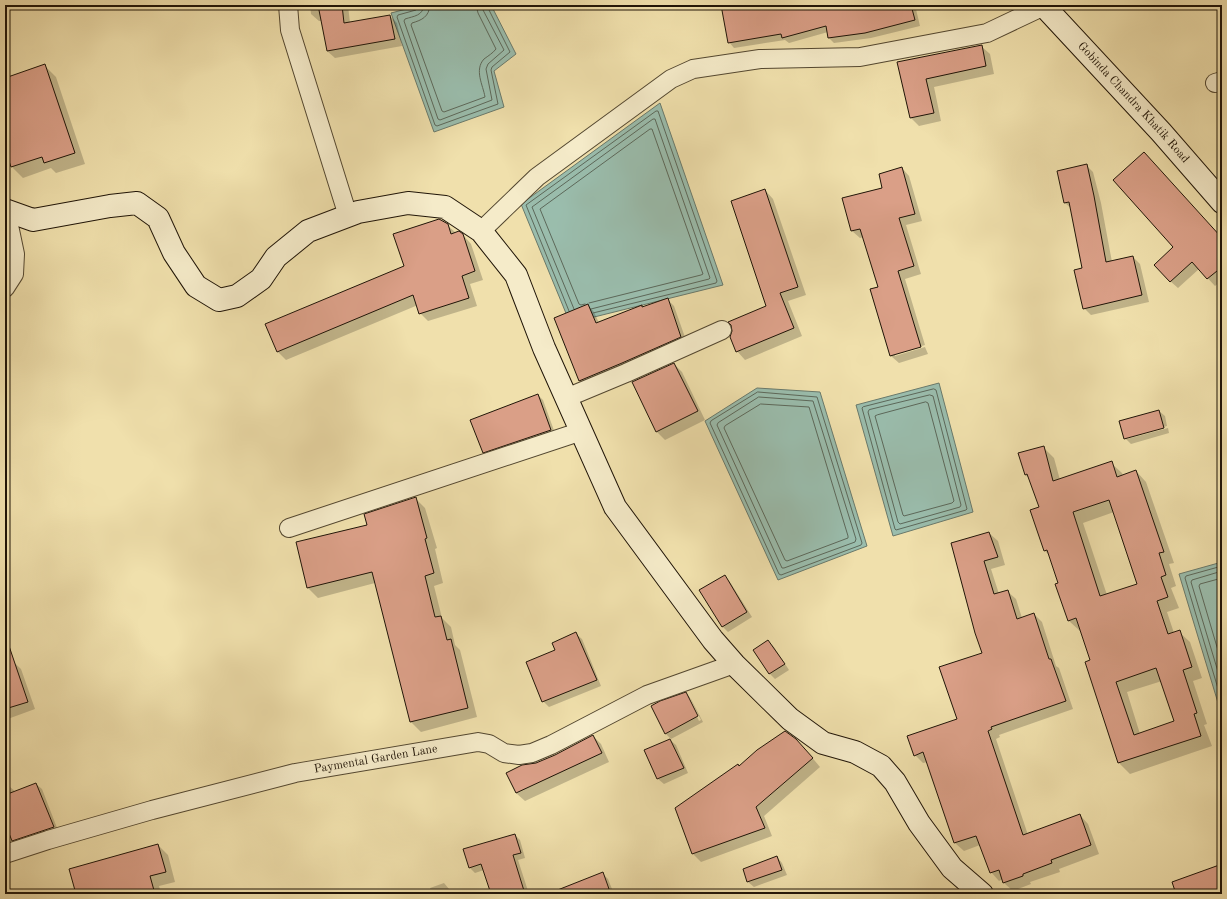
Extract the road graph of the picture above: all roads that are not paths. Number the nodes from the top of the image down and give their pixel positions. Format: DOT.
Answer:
graph roads {
  1 [pos="288,5"];
  2 [pos="1043,6"];
  3 [pos="1222,202"];
  4 [pos="5,211"];
  5 [pos="348,216"];
  6 [pos="481,231"];
  7 [pos="5,288"];
  8 [pos="722,330"];
  9 [pos="566,398"];
  10 [pos="582,431"];
  11 [pos="289,528"];
  12 [pos="734,664"];
  13 [pos="5,854"];
  14 [pos="982,894"];
  1 -- 5 [label="street"];
  2 -- 3 [label="street, Gobinda Chandra Khatik Road"];
  2 -- 6 [label="street"];
  4 -- 5 [label="street"];
  4 -- 7 [label="street"];
  5 -- 6 [label="street"];
  6 -- 9 [label="street"];
  8 -- 9 [label="street"];
  9 -- 10 [label="street"];
  10 -- 11 [label="street"];
  10 -- 12 [label="street"];
  12 -- 13 [label="street, Paymental Garden Lane"];
  12 -- 14 [label="street"];
}
